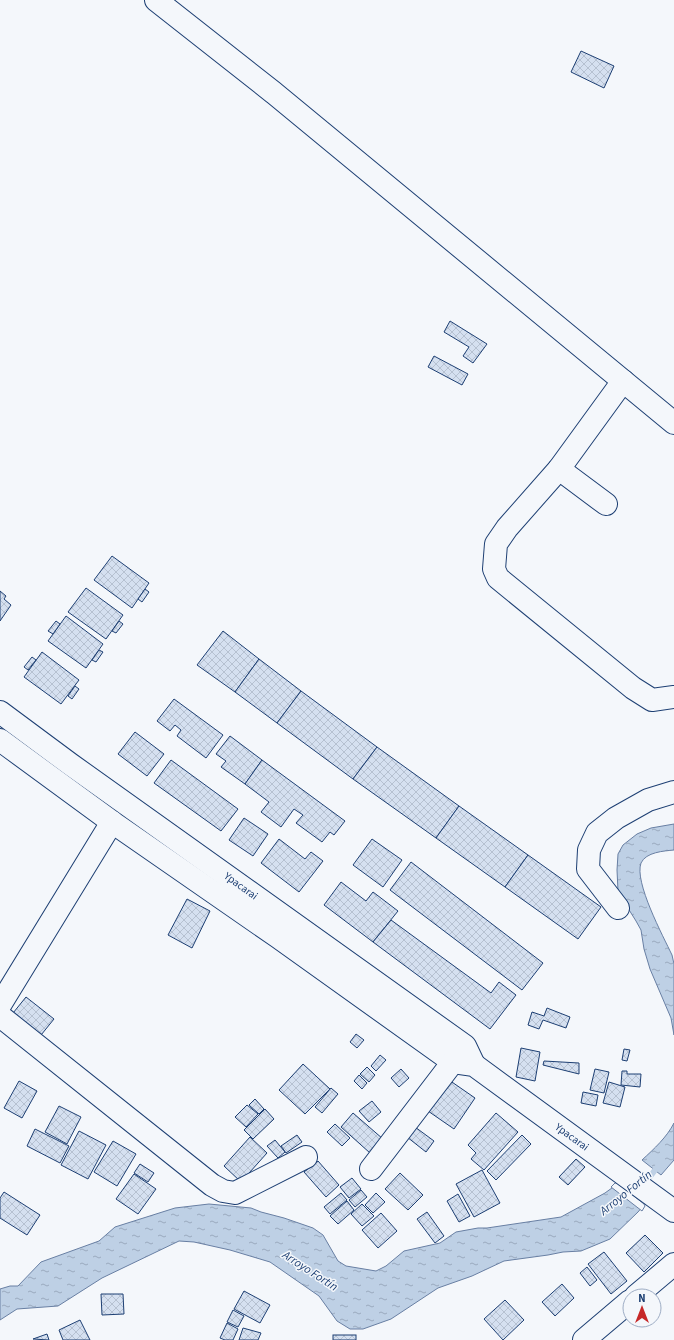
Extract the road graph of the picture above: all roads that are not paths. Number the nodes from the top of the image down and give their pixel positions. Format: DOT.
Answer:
graph roads {
  1 [pos="156,0"];
  2 [pos="623,381"];
  3 [pos="674,423"];
  4 [pos="559,469"];
  5 [pos="606,504"];
  6 [pos="674,697"];
  7 [pos="0,712"];
  8 [pos="0,740"];
  9 [pos="70,764"];
  10 [pos="59,783"];
  11 [pos="674,792"];
  12 [pos="112,822"];
  13 [pos="618,908"];
  14 [pos="284,929"];
  15 [pos="0,1005"];
  16 [pos="0,1016"];
  17 [pos="464,1058"];
  18 [pos="306,1157"];
  19 [pos="371,1169"];
  20 [pos="672,1210"];
  21 [pos="674,1264"];
  22 [pos="646,1288"];
  23 [pos="622,1308"];
  24 [pos="584,1340"];
  1 -- 2 [label="street"];
  2 -- 3 [label="street"];
  2 -- 4 [label="street"];
  4 -- 5 [label="street"];
  4 -- 6 [label="street"];
  7 -- 9 [label="street, Ypacarai"];
  8 -- 10 [label="street, Ypacarai"];
  9 -- 10 [label="street"];
  9 -- 14 [label="street, Ypacarai"];
  10 -- 12 [label="street, Ypacarai"];
  11 -- 13 [label="street"];
  12 -- 14 [label="street, Ypacarai"];
  12 -- 15 [label="street"];
  14 -- 17 [label="street, Ypacarai"];
  16 -- 18 [label="street"];
  17 -- 19 [label="street"];
  17 -- 20 [label="street, Ypacarai"];
  21 -- 22 [label="street"];
  23 -- 24 [label="street"];
}
